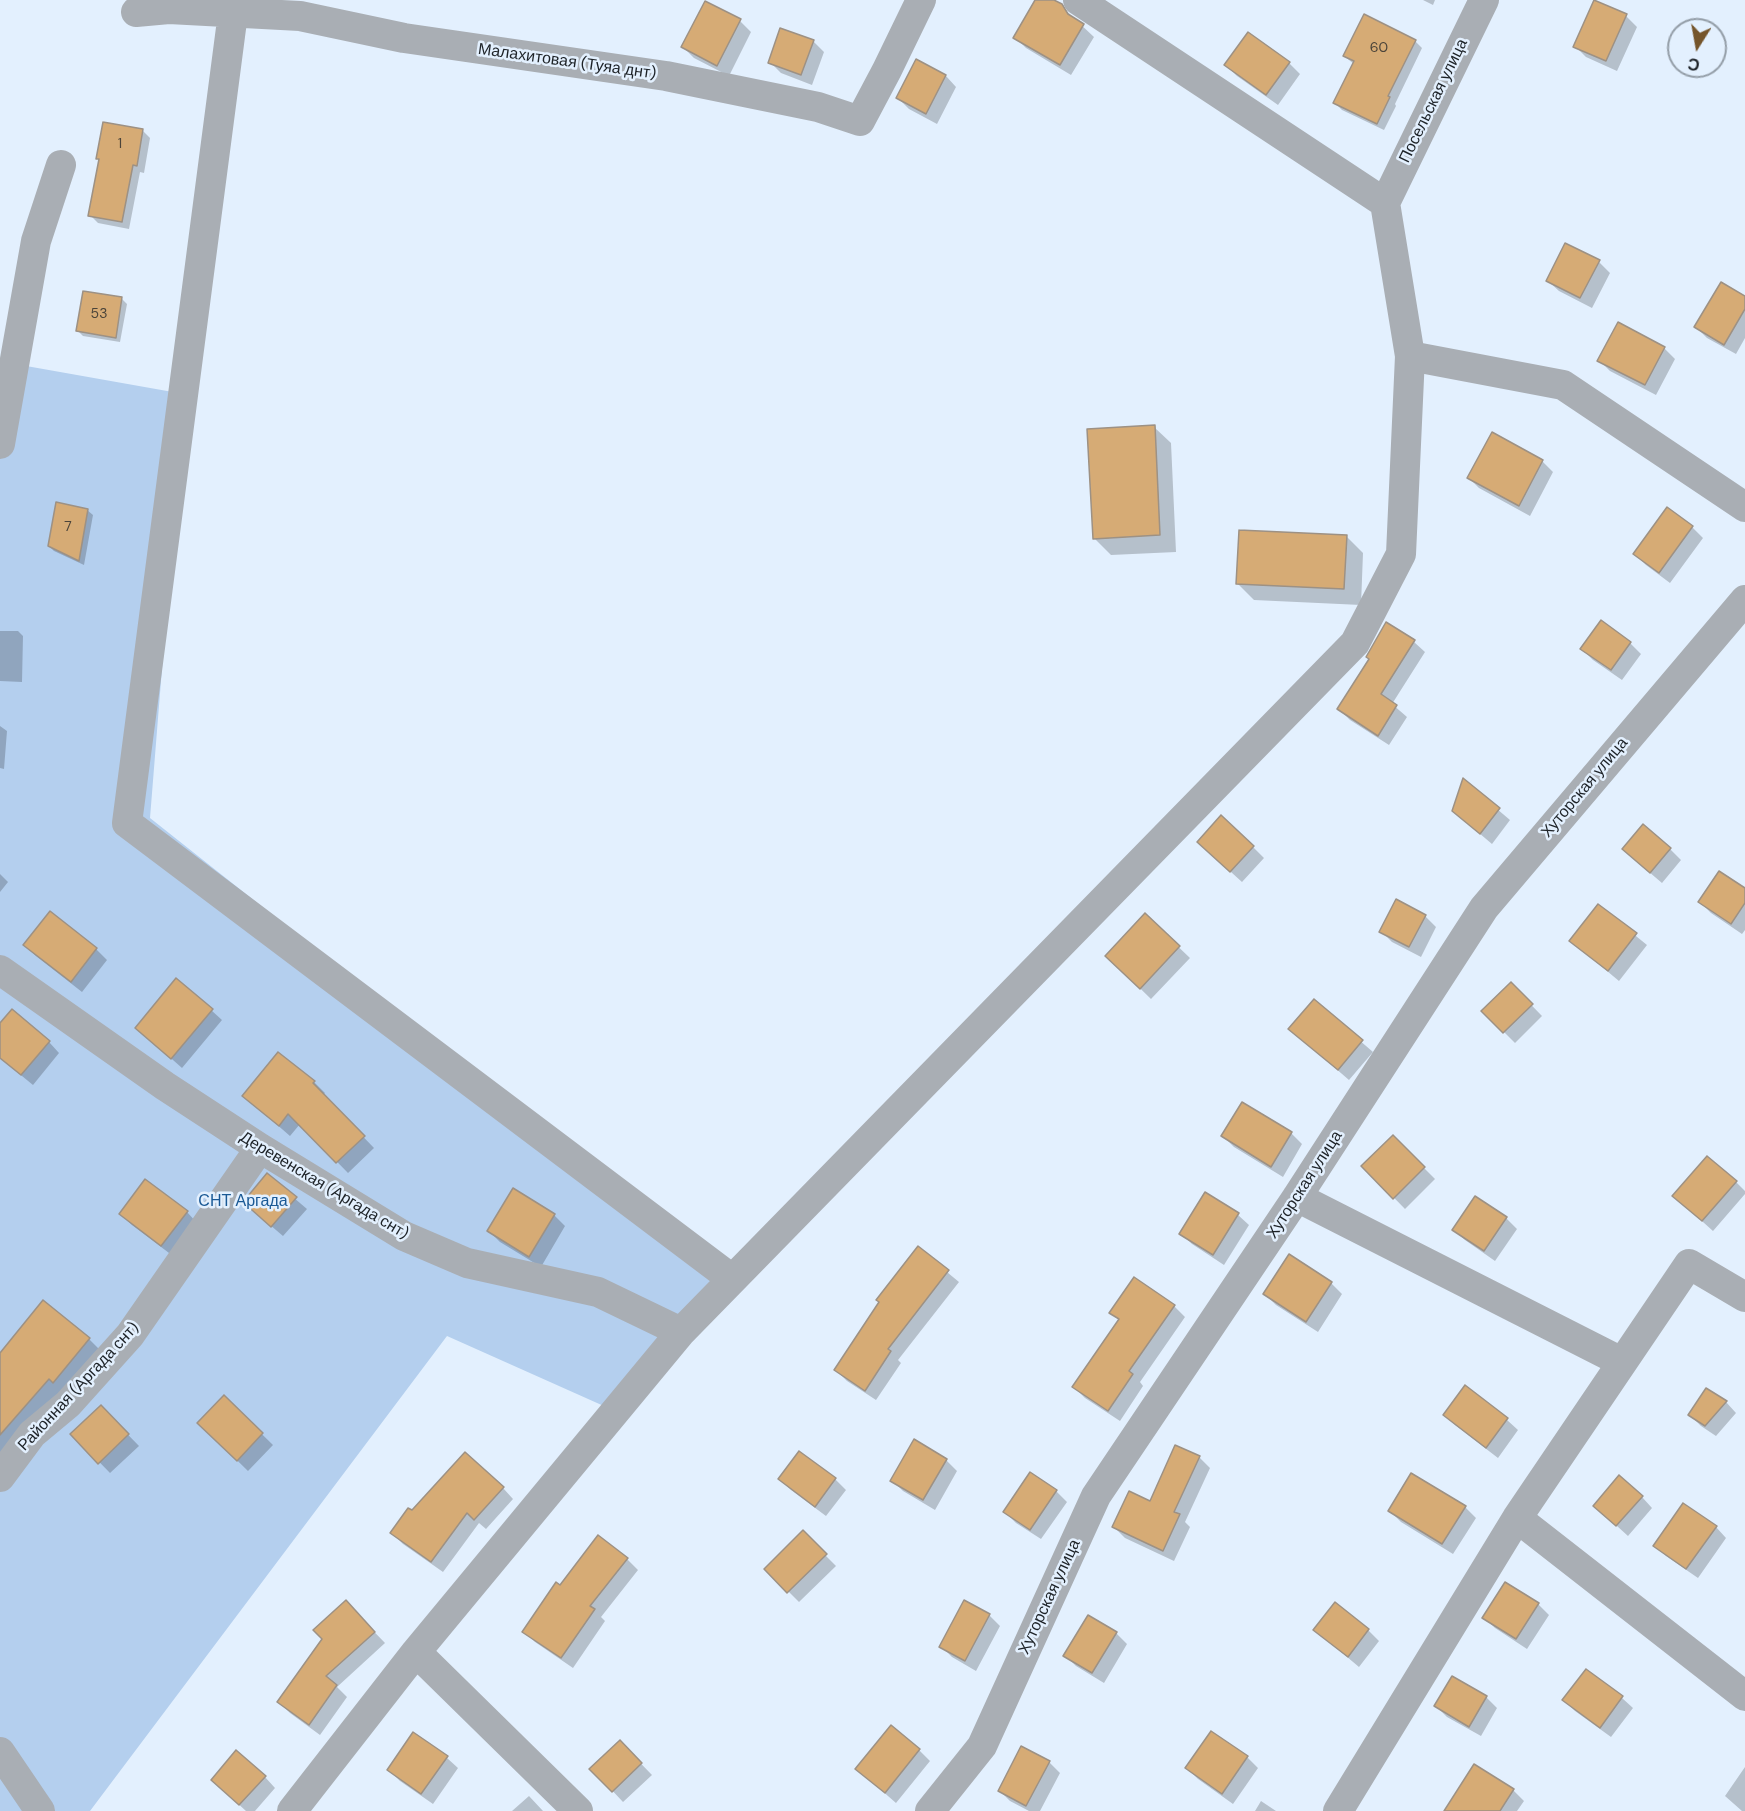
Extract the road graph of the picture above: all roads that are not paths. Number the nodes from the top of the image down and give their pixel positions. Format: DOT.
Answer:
graph roads {
  1 [pos="921,0"];
  2 [pos="1078,0"];
  3 [pos="1484,0"];
  4 [pos="136,12"];
  5 [pos="233,13"];
  6 [pos="62,165"];
  7 [pos="1385,203"];
  8 [pos="1410,356"];
  9 [pos="7,364"];
  10 [pos="0,444"];
  11 [pos="1745,507"];
  12 [pos="1745,600"];
  13 [pos="0,970"];
  14 [pos="260,1148"];
  15 [pos="1298,1197"];
  16 [pos="732,1279"];
  17 [pos="1745,1297"];
  18 [pos="681,1332"];
  19 [pos="1622,1362"];
  20 [pos="0,1477"];
  21 [pos="1517,1518"];
  22 [pos="416,1652"];
  23 [pos="1745,1696"];
  24 [pos="0,1752"];
  25 [pos="40,1811"];
  26 [pos="292,1811"];
  27 [pos="578,1811"];
  28 [pos="930,1811"];
  29 [pos="1338,1811"];
  1 -- 5 [label="street, Малахитовая (Туяа днт)"];
  2 -- 7 [label="street"];
  3 -- 7 [label="street, Посельская улица"];
  4 -- 5 [label="street, Малахитовая (Туяа днт)"];
  5 -- 16 [label="street"];
  6 -- 9 [label="street"];
  7 -- 8 [label="street"];
  8 -- 11 [label="street"];
  8 -- 16 [label="street"];
  9 -- 10 [label="street"];
  12 -- 15 [label="street, Хуторская улица"];
  13 -- 14 [label="street, Деревенская (Аргада снт)"];
  14 -- 18 [label="street, Деревенская (Аргада снт)"];
  14 -- 20 [label="street, Районная (Аргада снт)"];
  15 -- 19 [label="street"];
  15 -- 28 [label="street, Хуторская улица"];
  16 -- 18 [label="street"];
  17 -- 19 [label="street"];
  18 -- 22 [label="street"];
  19 -- 21 [label="street"];
  21 -- 23 [label="street"];
  21 -- 29 [label="street"];
  22 -- 26 [label="street"];
  22 -- 27 [label="street"];
  24 -- 25 [label="street"];
}
